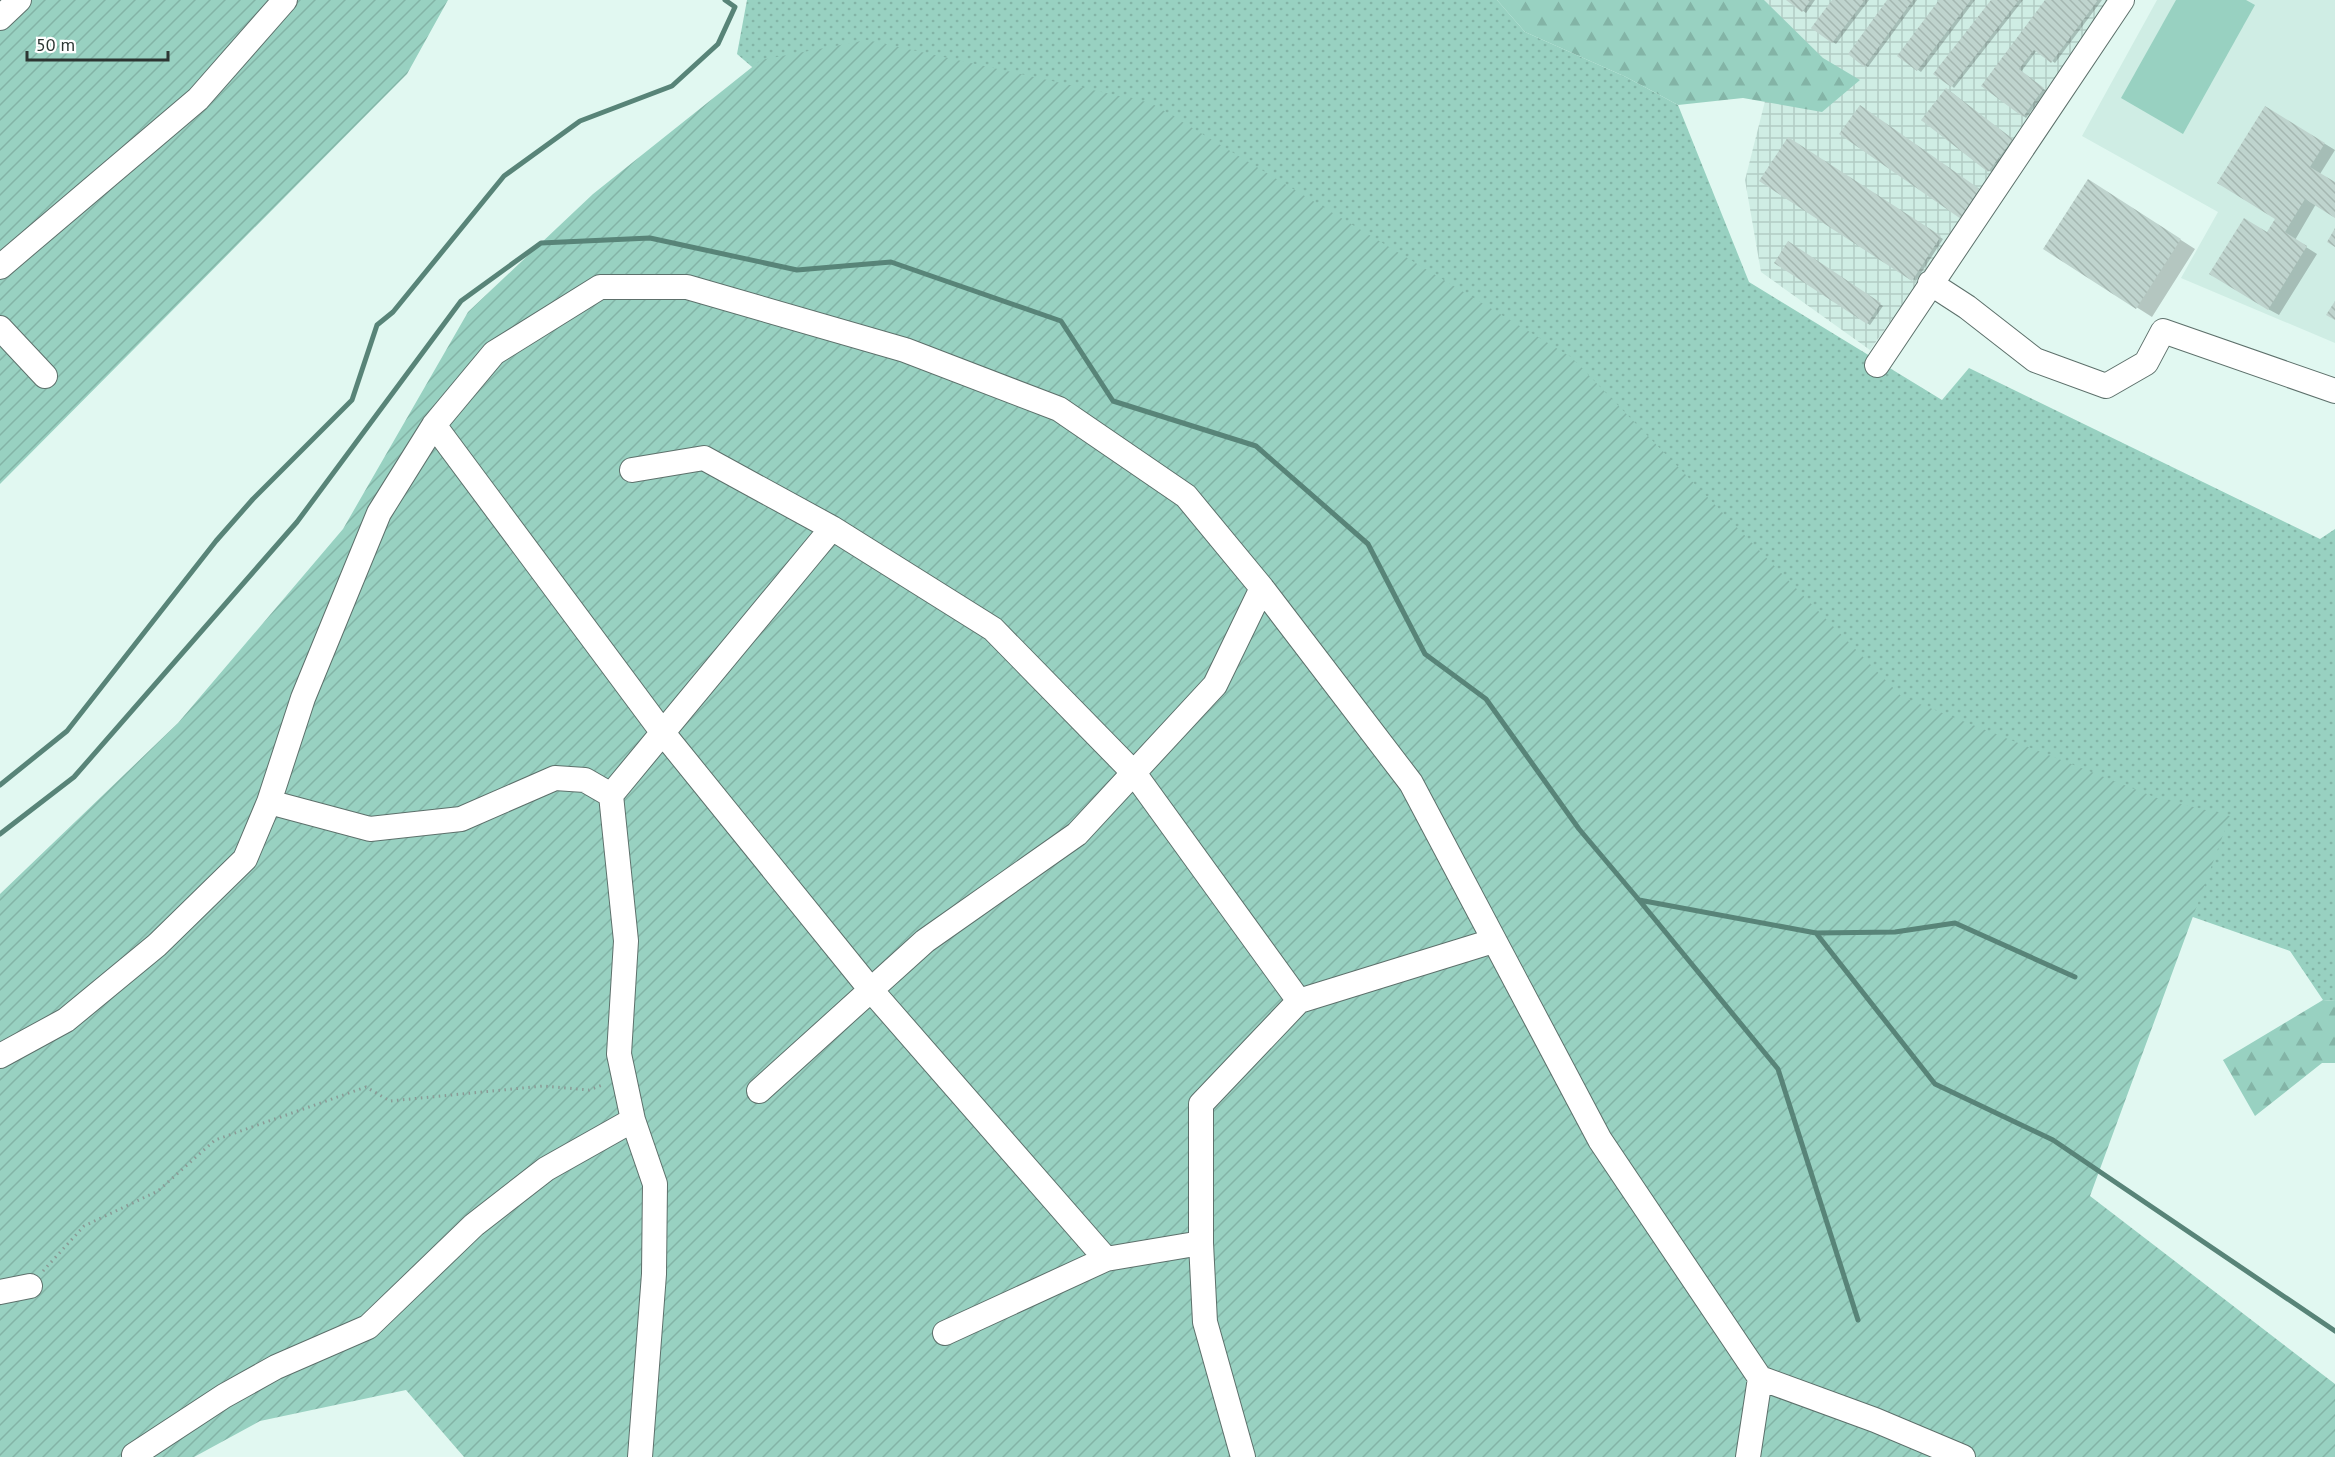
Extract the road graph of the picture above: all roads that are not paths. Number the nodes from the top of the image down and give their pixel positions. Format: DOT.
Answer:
graph roads {
  1 [pos="19,0"];
  2 [pos="285,0"];
  3 [pos="2122,0"];
  4 [pos="0,18"];
  5 [pos="0,267"];
  6 [pos="1930,283"];
  7 [pos="0,328"];
  8 [pos="1877,365"];
  9 [pos="45,376"];
  10 [pos="2335,391"];
  11 [pos="434,425"];
  12 [pos="632,470"];
  13 [pos="832,528"];
  14 [pos="1262,588"];
  15 [pos="663,733"];
  16 [pos="1134,772"];
  17 [pos="611,795"];
  18 [pos="269,802"];
  19 [pos="1493,940"];
  20 [pos="871,990"];
  21 [pos="1299,1001"];
  22 [pos="0,1056"];
  23 [pos="759,1091"];
  24 [pos="633,1119"];
  25 [pos="1201,1243"];
  26 [pos="1106,1260"];
  27 [pos="30,1286"];
  28 [pos="0,1292"];
  29 [pos="945,1333"];
  30 [pos="1760,1378"];
  31 [pos="134,1455"];
  32 [pos="640,1457"];
  33 [pos="1243,1457"];
  34 [pos="1748,1457"];
  35 [pos="1963,1457"];
  1 -- 4 [label="lane"];
  2 -- 5 [label="lane"];
  3 -- 6 [label="lane"];
  6 -- 8 [label="lane"];
  6 -- 10 [label="lane"];
  7 -- 9 [label="lane"];
  11 -- 14 [label="lane"];
  11 -- 15 [label="lane"];
  11 -- 18 [label="lane"];
  12 -- 13 [label="lane"];
  13 -- 15 [label="lane"];
  13 -- 16 [label="lane"];
  14 -- 16 [label="lane"];
  14 -- 19 [label="lane"];
  15 -- 17 [label="lane"];
  15 -- 20 [label="lane"];
  16 -- 20 [label="lane"];
  16 -- 21 [label="lane"];
  17 -- 18 [label="lane"];
  17 -- 24 [label="lane"];
  18 -- 22 [label="lane"];
  19 -- 21 [label="lane"];
  19 -- 30 [label="lane"];
  20 -- 23 [label="lane"];
  20 -- 26 [label="lane"];
  21 -- 25 [label="lane"];
  24 -- 31 [label="lane"];
  24 -- 32 [label="lane"];
  25 -- 26 [label="lane"];
  25 -- 33 [label="lane"];
  26 -- 29 [label="lane"];
  27 -- 28 [label="lane"];
  30 -- 34 [label="lane"];
  30 -- 35 [label="lane"];
}
